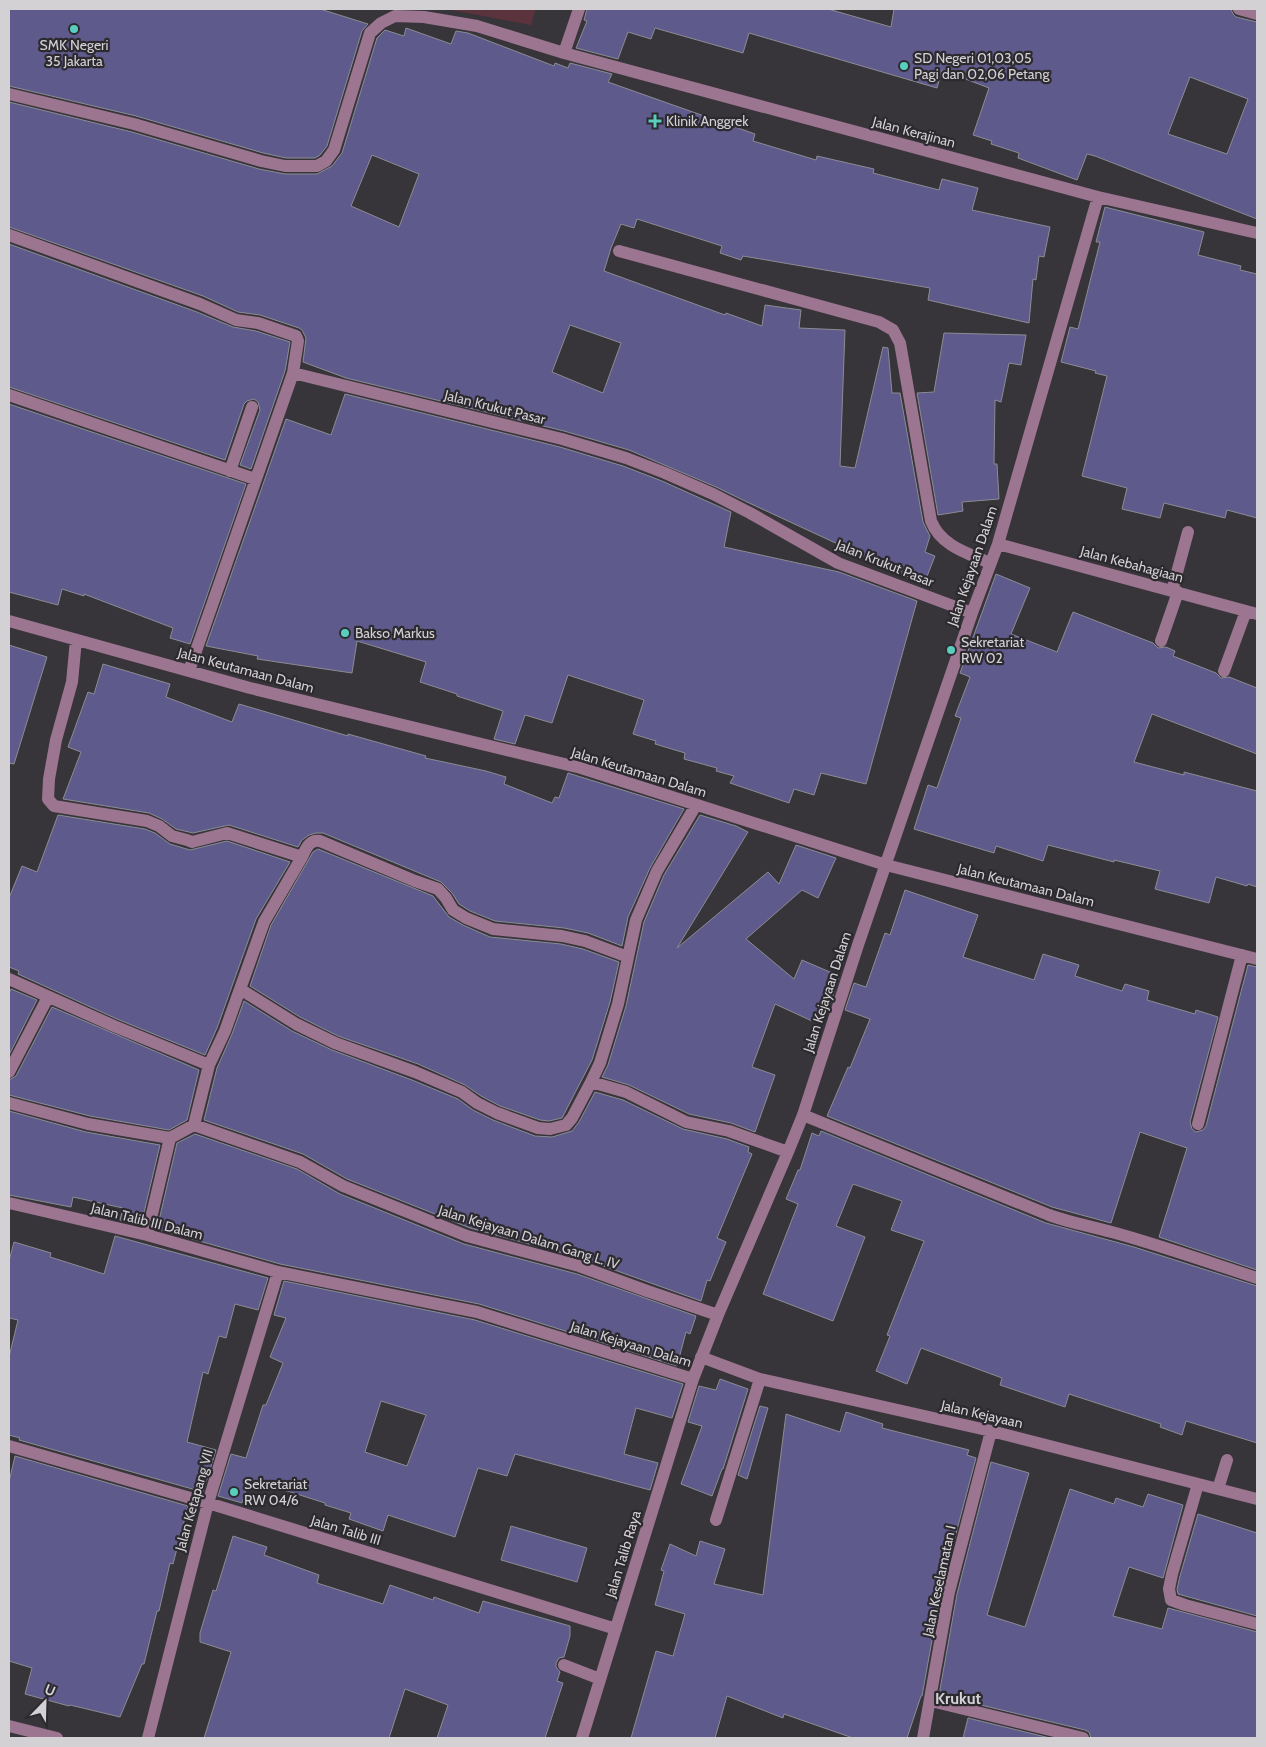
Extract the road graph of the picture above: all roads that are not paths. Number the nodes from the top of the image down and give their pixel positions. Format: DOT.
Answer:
graph roads {
  1 [pos="579,9"];
  2 [pos="1239,9"];
  3 [pos="1257,14"];
  4 [pos="564,53"];
  5 [pos="9,94"];
  6 [pos="1098,197"];
  7 [pos="1257,233"];
  8 [pos="9,235"];
  9 [pos="619,251"];
  10 [pos="293,373"];
  11 [pos="9,395"];
  12 [pos="252,407"];
  13 [pos="230,471"];
  14 [pos="255,479"];
  15 [pos="1188,532"];
  16 [pos="998,544"];
  17 [pos="990,564"];
  18 [pos="1175,592"];
  19 [pos="1252,612"];
  20 [pos="972,613"];
  21 [pos="9,621"];
  22 [pos="76,640"];
  23 [pos="1160,641"];
  24 [pos="189,671"];
  25 [pos="1224,671"];
  26 [pos="696,805"];
  27 [pos="302,857"];
  28 [pos="886,865"];
  29 [pos="1242,955"];
  30 [pos="628,957"];
  31 [pos="1257,959"];
  32 [pos="9,979"];
  33 [pos="240,989"];
  34 [pos="48,997"];
  35 [pos="209,1064"];
  36 [pos="9,1072"];
  37 [pos="591,1082"];
  38 [pos="9,1103"];
  39 [pos="803,1115"];
  40 [pos="1198,1124"];
  41 [pos="194,1125"];
  42 [pos="170,1138"];
  43 [pos="788,1152"];
  44 [pos="9,1203"];
  45 [pos="147,1235"];
  46 [pos="278,1272"];
  47 [pos="1257,1278"];
  48 [pos="718,1314"];
  49 [pos="701,1357"];
  50 [pos="693,1379"];
  51 [pos="760,1379"];
  52 [pos="992,1432"];
  53 [pos="9,1446"];
  54 [pos="1227,1460"];
  55 [pos="1198,1484"];
  56 [pos="1218,1489"];
  57 [pos="1257,1499"];
  58 [pos="208,1503"];
  59 [pos="716,1520"];
  60 [pos="1257,1624"];
  61 [pos="616,1629"];
  62 [pos="564,1665"];
  63 [pos="600,1679"];
  64 [pos="931,1701"];
  65 [pos="9,1726"];
  66 [pos="57,1738"];
  67 [pos="148,1738"];
  68 [pos="582,1738"];
  69 [pos="923,1738"];
  70 [pos="1083,1738"];
  1 -- 4 [label="street"];
  2 -- 3 [label="street"];
  4 -- 5 [label="street, Jalan Kerajinan"];
  4 -- 6 [label="street, Jalan Kerajinan"];
  6 -- 7 [label="street, Jalan Kerajinan"];
  6 -- 16 [label="street, Jalan Kejayaan Dalam"];
  8 -- 10 [label="street"];
  9 -- 17 [label="street"];
  10 -- 14 [label="street"];
  10 -- 20 [label="street, Jalan Krukut Pasar"];
  11 -- 13 [label="street"];
  12 -- 13 [label="street"];
  13 -- 14 [label="street"];
  14 -- 24 [label="street"];
  15 -- 18 [label="street"];
  16 -- 17 [label="street, Jalan Kejayaan Dalam"];
  16 -- 18 [label="street, Jalan Kebahagiaan"];
  17 -- 20 [label="street, Jalan Kejayaan Dalam"];
  18 -- 19 [label="street, Jalan Kebahagiaan"];
  18 -- 23 [label="street"];
  19 -- 25 [label="street"];
  20 -- 28 [label="street, Jalan Kejayaan Dalam"];
  21 -- 22 [label="street, Jalan Keutamaan Dalam"];
  22 -- 24 [label="street, Jalan Keutamaan Dalam"];
  22 -- 27 [label="street"];
  24 -- 26 [label="street, Jalan Keutamaan Dalam"];
  26 -- 28 [label="street, Jalan Keutamaan Dalam"];
  26 -- 30 [label="street"];
  27 -- 30 [label="street"];
  27 -- 33 [label="street"];
  28 -- 29 [label="street, Jalan Keutamaan Dalam"];
  28 -- 39 [label="street, Jalan Kejayaan Dalam"];
  29 -- 31 [label="street, Jalan Keutamaan Dalam"];
  29 -- 40 [label="street"];
  30 -- 37 [label="street"];
  32 -- 34 [label="street"];
  33 -- 35 [label="street"];
  33 -- 37 [label="street"];
  34 -- 35 [label="street"];
  34 -- 36 [label="street"];
  35 -- 41 [label="street"];
  37 -- 43 [label="street"];
  38 -- 42 [label="street"];
  39 -- 43 [label="street, Jalan Kejayaan Dalam"];
  39 -- 47 [label="street"];
  41 -- 42 [label="street"];
  41 -- 48 [label="street, Jalan Kejayaan Dalam Gang L. IV"];
  42 -- 45 [label="street"];
  43 -- 48 [label="street, Jalan Kejayaan Dalam"];
  44 -- 45 [label="street, Jalan Talib III Dalam"];
  45 -- 46 [label="street, Jalan Talib III Dalam"];
  46 -- 50 [label="street, Jalan Kejayaan Dalam"];
  46 -- 58 [label="street, Jalan Ketapang VII"];
  48 -- 49 [label="street, Jalan Kejayaan Dalam"];
  49 -- 50 [label="street, Jalan Kejayaan Dalam"];
  49 -- 51 [label="street, Jalan Kejayaan"];
  50 -- 61 [label="street, Jalan Talib Raya"];
  51 -- 52 [label="street, Jalan Kejayaan"];
  51 -- 59 [label="street"];
  52 -- 55 [label="street, Jalan Kejayaan"];
  52 -- 64 [label="street, Jalan Keselamatan I"];
  53 -- 58 [label="street, Jalan Talib III"];
  54 -- 56 [label="street"];
  55 -- 56 [label="street, Jalan Kejayaan"];
  55 -- 60 [label="street"];
  56 -- 57 [label="street, Jalan Kejayaan"];
  58 -- 61 [label="street, Jalan Talib III"];
  58 -- 67 [label="street, Jalan Ketapang VII"];
  61 -- 63 [label="street, Jalan Talib Raya"];
  62 -- 63 [label="street"];
  63 -- 68 [label="street, Jalan Talib Raya"];
  64 -- 69 [label="street, Jalan Keselamatan I"];
  64 -- 70 [label="street"];
  65 -- 66 [label="street"];
}
